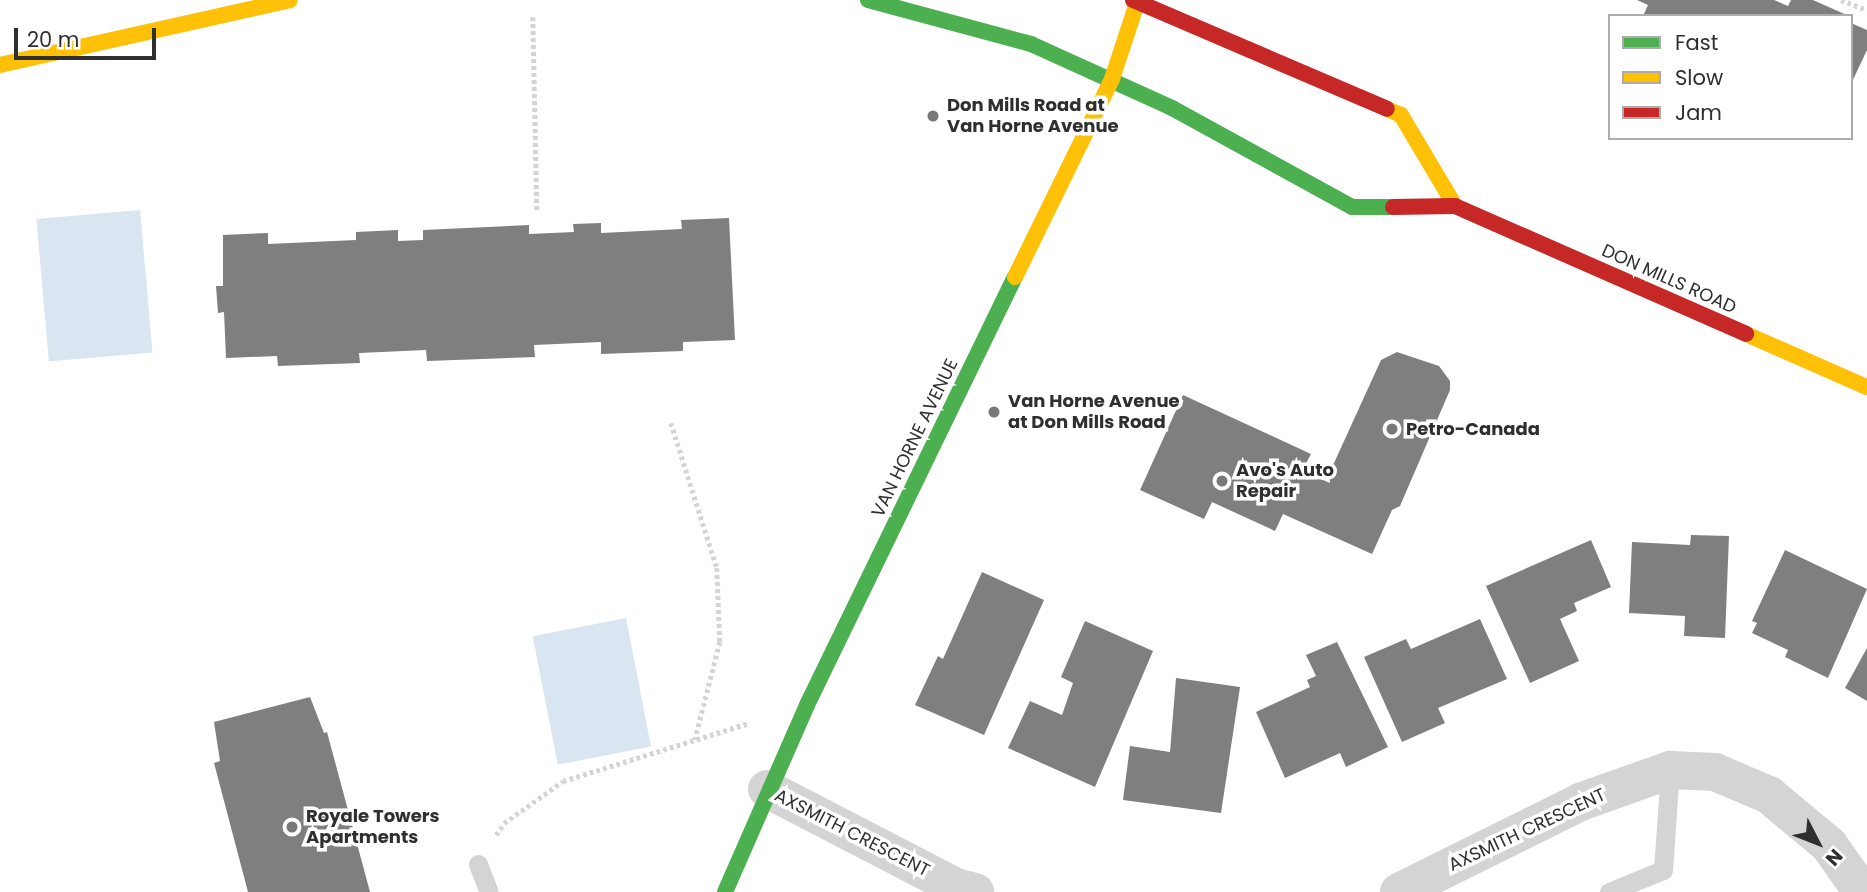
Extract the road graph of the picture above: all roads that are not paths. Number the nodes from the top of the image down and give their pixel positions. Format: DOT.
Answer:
graph roads {
  1 [pos="290,0"];
  2 [pos="868,0"];
  3 [pos="1136,1"];
  4 [pos="0,65"];
  5 [pos="1112,79"];
  6 [pos="1455,206"];
  7 [pos="1867,387"];
  8 [pos="1670,770"];
  9 [pos="767,789"];
  10 [pos="478,864"];
  11 [pos="489,892"];
  12 [pos="725,892"];
  13 [pos="975,892"];
  14 [pos="1399,892"];
  15 [pos="1609,892"];
  16 [pos="1862,892"];
  1 -- 4 [label="main road"];
  2 -- 5 [label="main road, DON MILLS ROAD"];
  3 -- 5 [label="main road, VAN HORNE AVENUE"];
  3 -- 6 [label="main road"];
  5 -- 6 [label="main road, DON MILLS ROAD"];
  5 -- 9 [label="main road, VAN HORNE AVENUE"];
  6 -- 7 [label="main road, DON MILLS ROAD"];
  8 -- 14 [label="street, AXSMITH CRESCENT"];
  8 -- 15 [label="lane"];
  8 -- 16 [label="street, AXSMITH CRESCENT"];
  9 -- 12 [label="main road, VAN HORNE AVENUE"];
  9 -- 13 [label="street, AXSMITH CRESCENT"];
  10 -- 11 [label="lane"];
}
